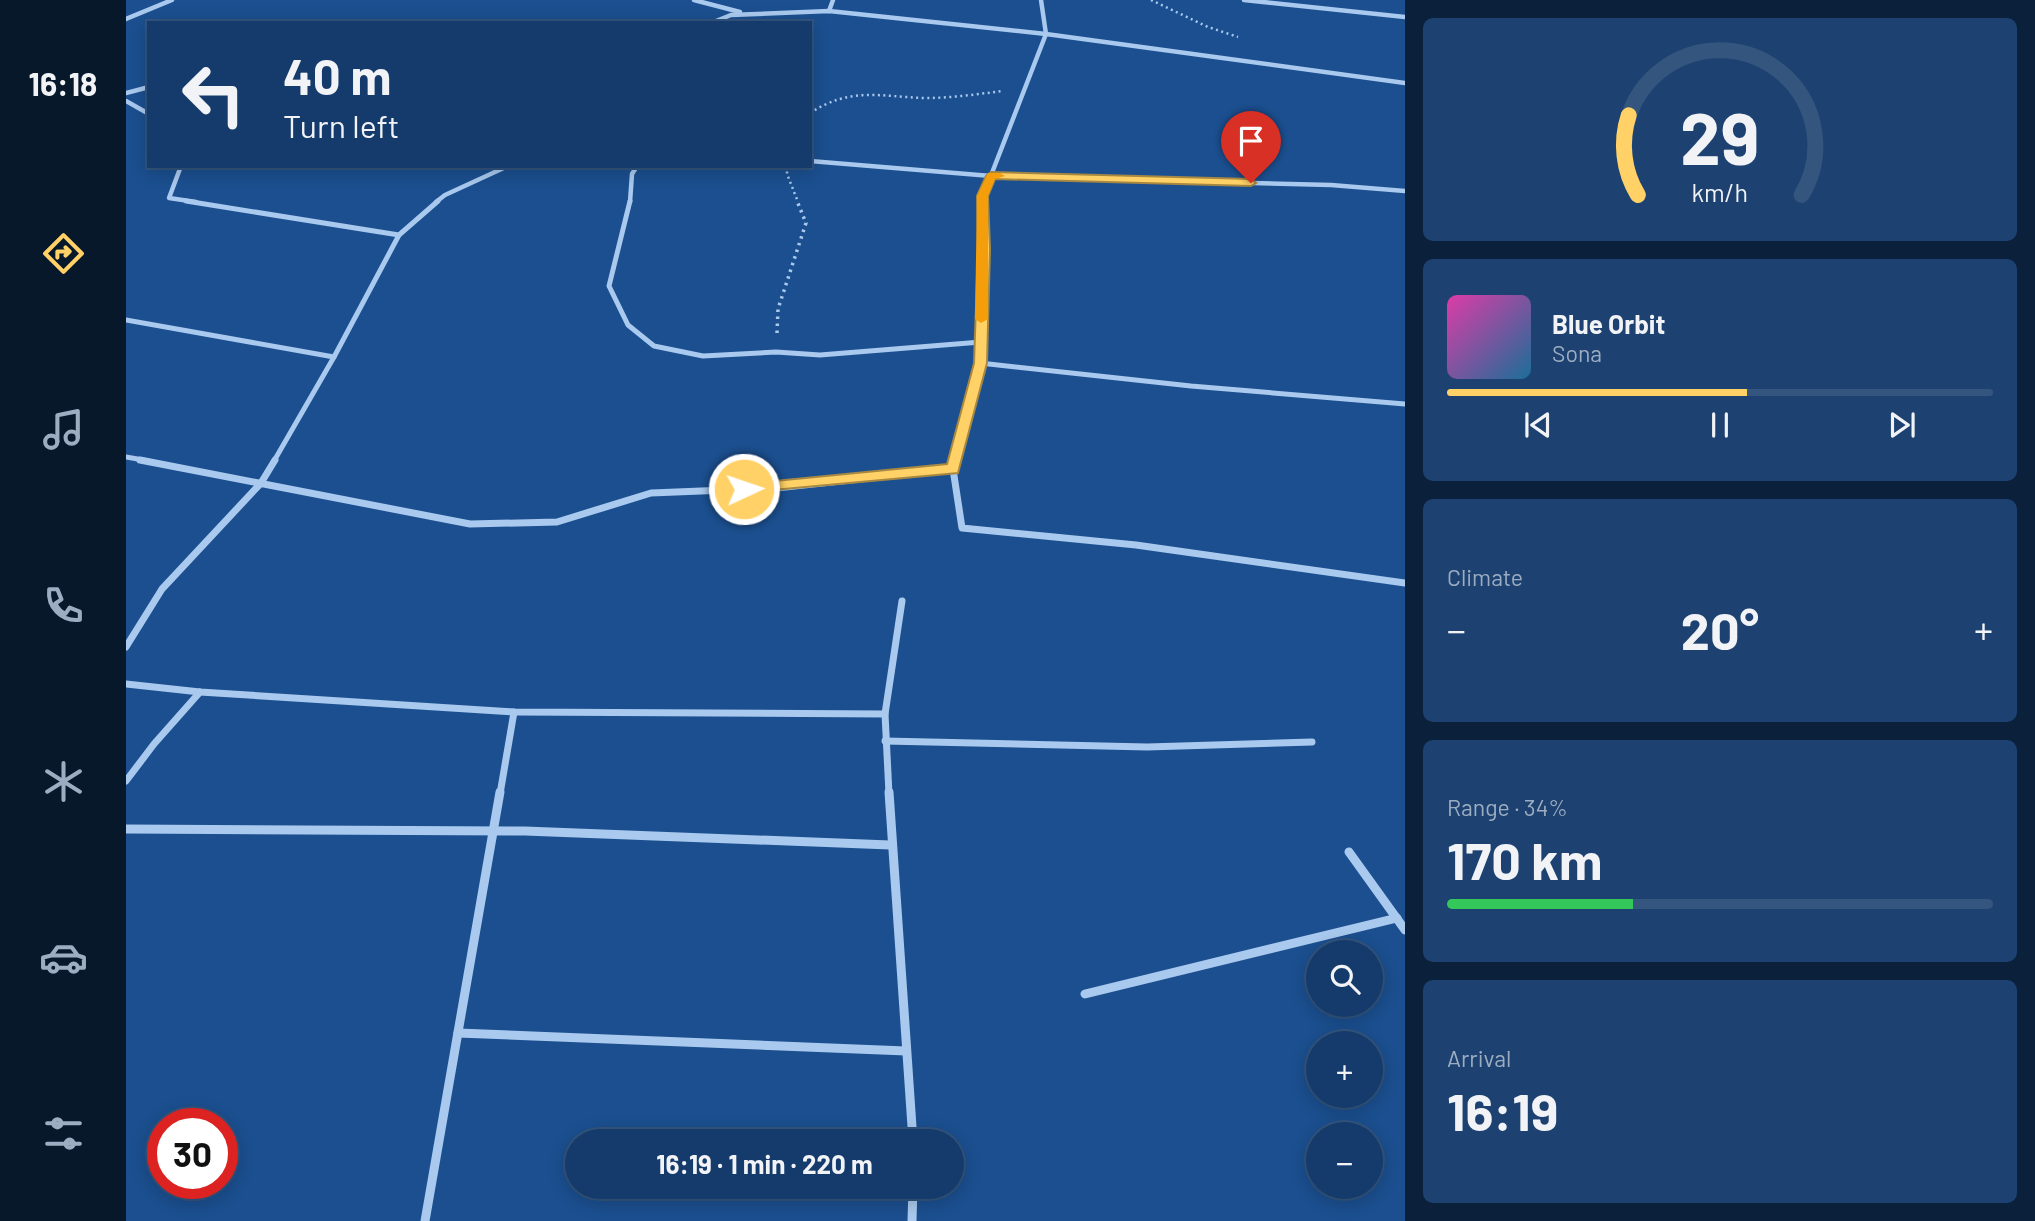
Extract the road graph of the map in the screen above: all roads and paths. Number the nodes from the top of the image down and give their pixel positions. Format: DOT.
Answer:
graph roads {
  1 [pos="172,0"];
  2 [pos="694,0"];
  3 [pos="833,0"];
  4 [pos="1041,0"];
  5 [pos="1244,0"];
  6 [pos="829,11"];
  7 [pos="748,14"];
  8 [pos="1405,17"];
  9 [pos="126,19"];
  10 [pos="717,21"];
  11 [pos="1046,34"];
  12 [pos="1405,83"];
  13 [pos="1025,87"];
  14 [pos="147,88"];
  15 [pos="126,93"];
  16 [pos="126,101"];
  17 [pos="812,112"];
  18 [pos="147,113"];
  19 [pos="812,161"];
  20 [pos="180,168"];
  21 [pos="504,168"];
  22 [pos="636,168"];
  23 [pos="787,168"];
  24 [pos="991,176"];
  25 [pos="1405,191"];
  26 [pos="399,235"];
  27 [pos="126,320"];
  28 [pos="981,342"];
  29 [pos="776,352"];
  30 [pos="334,357"];
  31 [pos="980,363"];
  32 [pos="1405,404"];
  33 [pos="126,457"];
  34 [pos="953,469"];
  35 [pos="261,483"];
  36 [pos="1405,583"];
  37 [pos="902,601"];
  38 [pos="129,636"];
  39 [pos="126,647"];
  40 [pos="126,684"];
  41 [pos="200,692"];
  42 [pos="514,712"];
  43 [pos="885,714"];
  44 [pos="885,741"];
  45 [pos="1312,743"];
  46 [pos="126,781"];
  47 [pos="126,829"];
  48 [pos="494,831"];
  49 [pos="890,845"];
  50 [pos="1349,852"];
  51 [pos="1397,918"];
  52 [pos="1405,930"];
  53 [pos="1085,995"];
  54 [pos="458,1032"];
  55 [pos="906,1051"];
  56 [pos="912,1129"];
  57 [pos="913,1199"];
  58 [pos="425,1221"];
  59 [pos="912,1221"];
  1 -- 9 [label="street"];
  2 -- 7 [label="street"];
  3 -- 6 [label="street"];
  4 -- 11 [label="street"];
  5 -- 8 [label="street"];
  6 -- 7 [label="street"];
  6 -- 11 [label="street"];
  7 -- 10 [label="street"];
  11 -- 12 [label="street"];
  11 -- 13 [label="street"];
  13 -- 17 [label="path"];
  13 -- 24 [label="street"];
  14 -- 15 [label="street"];
  16 -- 18 [label="street"];
  19 -- 24 [label="street"];
  20 -- 26 [label="street"];
  21 -- 26 [label="street"];
  22 -- 29 [label="street"];
  23 -- 29 [label="path"];
  24 -- 25 [label="street"];
  24 -- 28 [label="street"];
  26 -- 30 [label="street"];
  27 -- 30 [label="street"];
  28 -- 29 [label="street"];
  28 -- 31 [label="street"];
  30 -- 35 [label="street"];
  31 -- 32 [label="street"];
  31 -- 34 [label="street"];
  33 -- 35 [label="street"];
  34 -- 35 [label="street"];
  34 -- 36 [label="street"];
  35 -- 38 [label="street"];
  37 -- 43 [label="street"];
  38 -- 39 [label="street"];
  40 -- 41 [label="street"];
  41 -- 42 [label="street"];
  41 -- 46 [label="street"];
  42 -- 43 [label="street"];
  42 -- 48 [label="street"];
  43 -- 44 [label="street"];
  44 -- 45 [label="street"];
  44 -- 49 [label="street"];
  47 -- 48 [label="street"];
  48 -- 49 [label="street"];
  48 -- 54 [label="street"];
  49 -- 55 [label="street"];
  50 -- 51 [label="street"];
  51 -- 52 [label="street"];
  51 -- 53 [label="street"];
  54 -- 55 [label="street"];
  54 -- 58 [label="street"];
  55 -- 56 [label="street"];
  57 -- 59 [label="street"];
}
